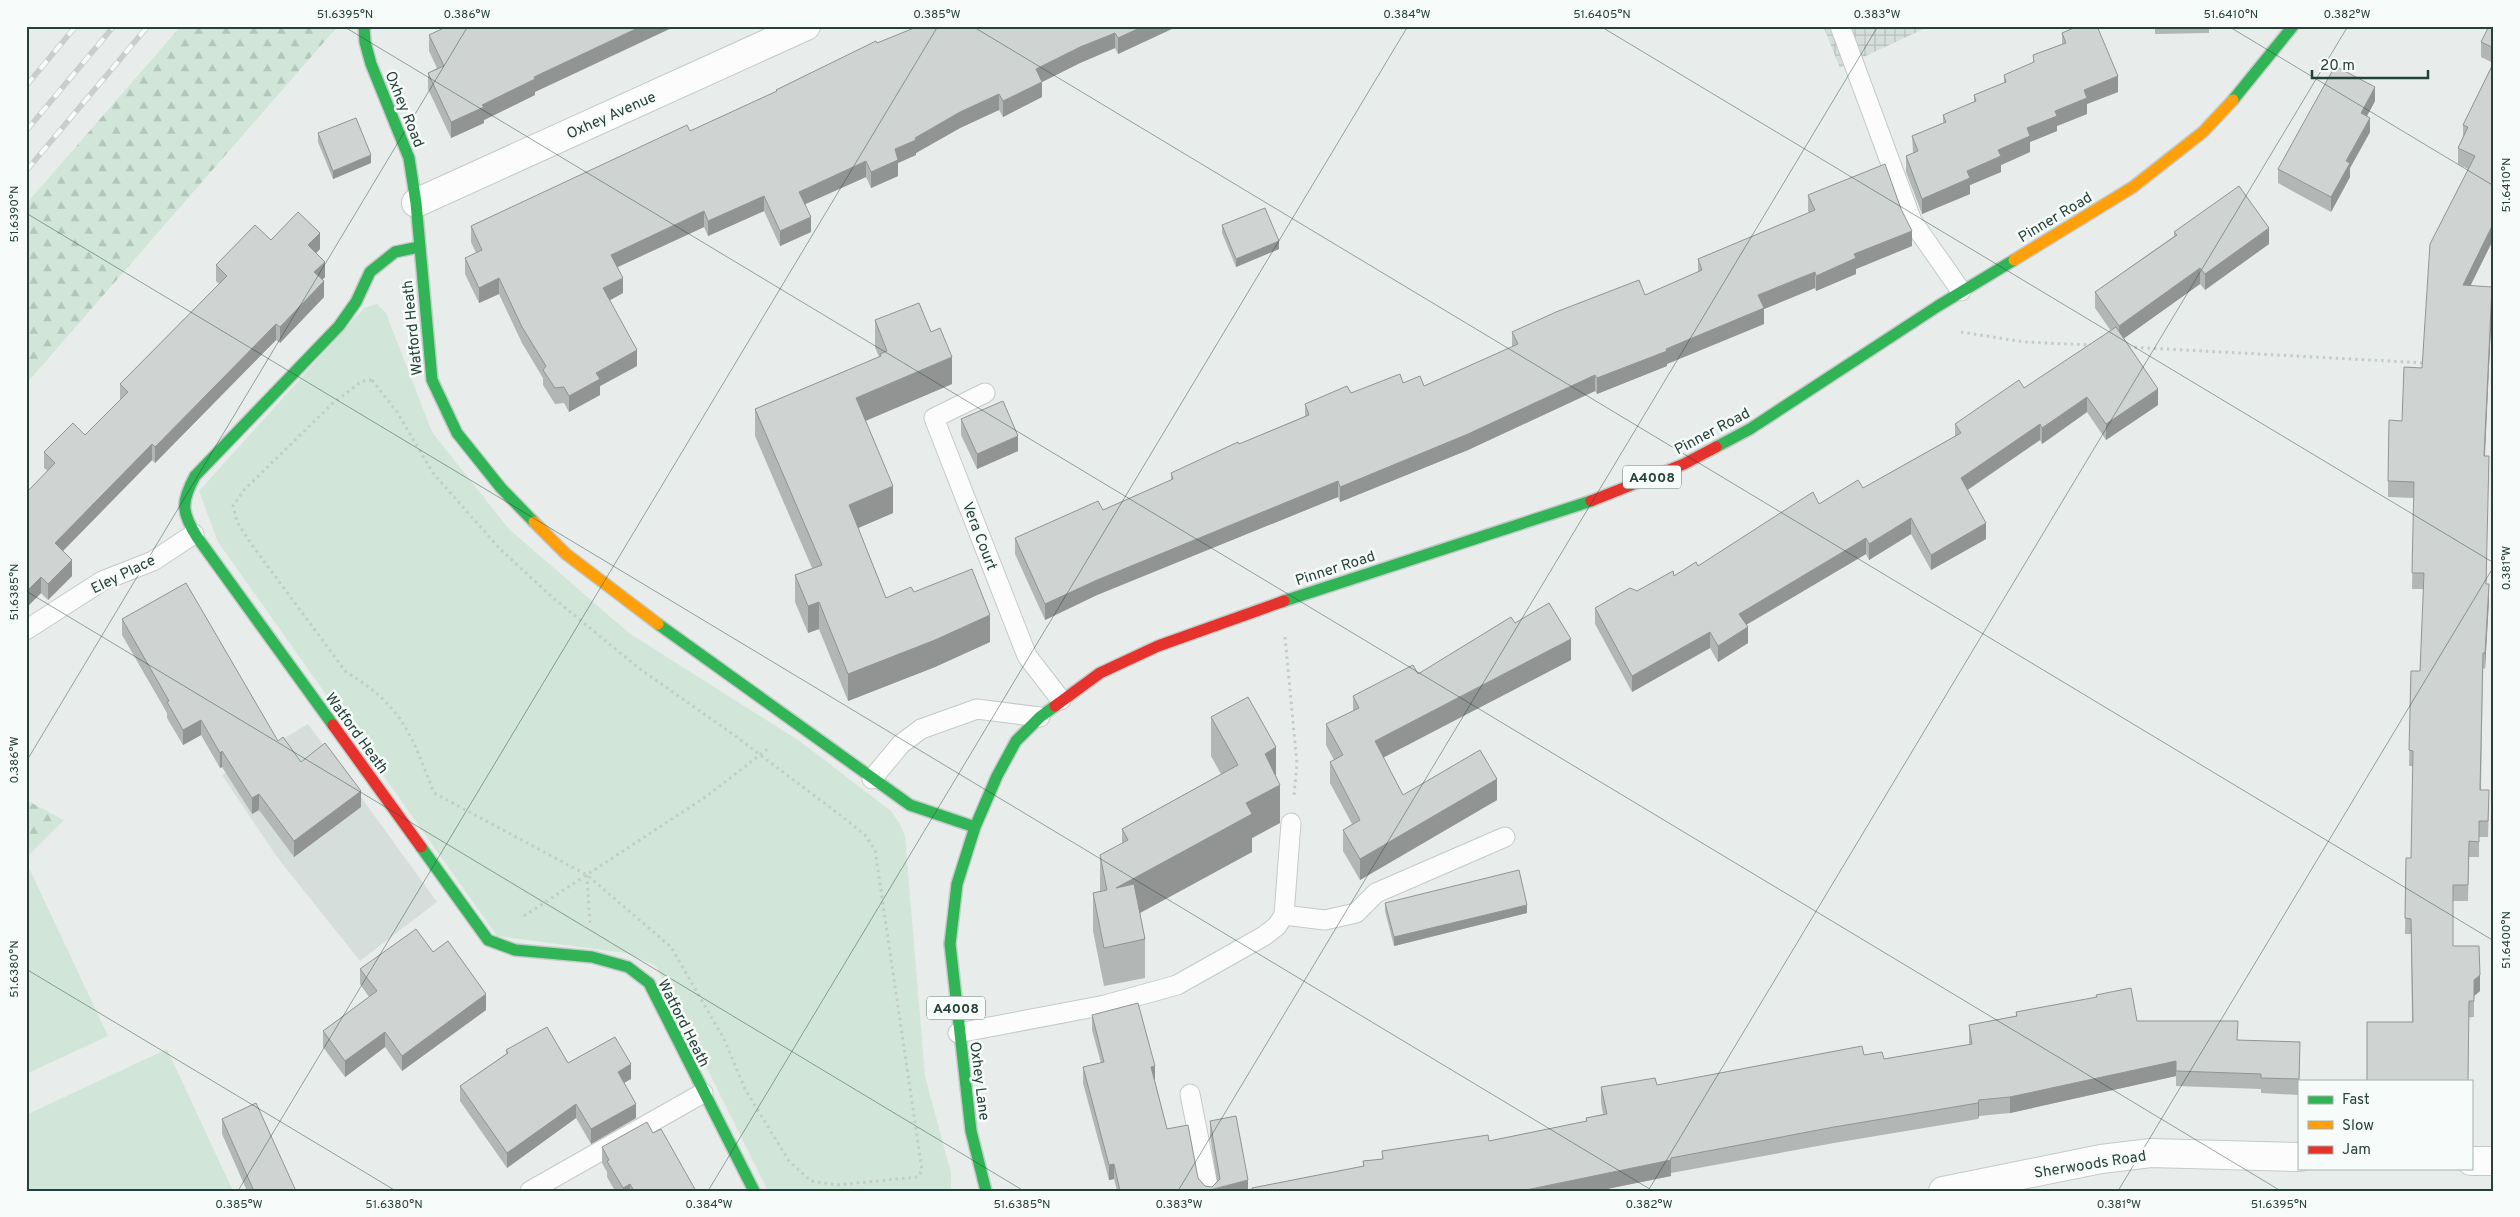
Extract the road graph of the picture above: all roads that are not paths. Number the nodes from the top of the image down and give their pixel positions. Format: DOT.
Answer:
graph roads {
  1 [pos="364,26"];
  2 [pos="806,26"];
  3 [pos="1840,26"];
  4 [pos="2293,26"];
  5 [pos="416,203"];
  6 [pos="419,247"];
  7 [pos="1961,292"];
  8 [pos="985,393"];
  9 [pos="194,534"];
  10 [pos="26,630"];
  11 [pos="1061,700"];
  12 [pos="1040,717"];
  13 [pos="872,779"];
  14 [pos="1291,823"];
  15 [pos="975,827"];
  16 [pos="1505,837"];
  17 [pos="1284,915"];
  18 [pos="958,1033"];
  19 [pos="703,1093"];
  20 [pos="1190,1094"];
  21 [pos="2298,1157"];
  22 [pos="2472,1161"];
  23 [pos="2494,1161"];
  24 [pos="2040,1181"];
  25 [pos="530,1191"];
  26 [pos="754,1191"];
  27 [pos="986,1191"];
  28 [pos="1209,1191"];
  29 [pos="1943,1191"];
  1 -- 5 [label="street, Oxhey Road"];
  2 -- 5 [label="street, Oxhey Avenue"];
  3 -- 7 [label="lane"];
  4 -- 7 [label="street, Pinner Road / A4008"];
  5 -- 6 [label="street, Watford Heath"];
  6 -- 9 [label="street, Watford Heath"];
  6 -- 13 [label="street, Watford Heath"];
  7 -- 11 [label="street, Pinner Road / A4008"];
  8 -- 11 [label="lane, Vera Court"];
  9 -- 10 [label="lane, Eley Place"];
  9 -- 19 [label="street, Watford Heath"];
  11 -- 12 [label="street, Pinner Road / A4008"];
  12 -- 13 [label="lane"];
  12 -- 15 [label="street, Pinner Road / A4008"];
  13 -- 15 [label="street, Watford Heath"];
  14 -- 17 [label="lane"];
  15 -- 18 [label="street, Oxhey Lane / A4008"];
  16 -- 17 [label="lane"];
  17 -- 18 [label="lane"];
  18 -- 27 [label="street, Oxhey Lane / A4008"];
  19 -- 25 [label="lane"];
  19 -- 26 [label="street, Watford Heath"];
  20 -- 28 [label="lane"];
  21 -- 24 [label="street, Sherwoods Road"];
  22 -- 23 [label="street"];
  24 -- 29 [label="street, Sherwoods Road"];
}
